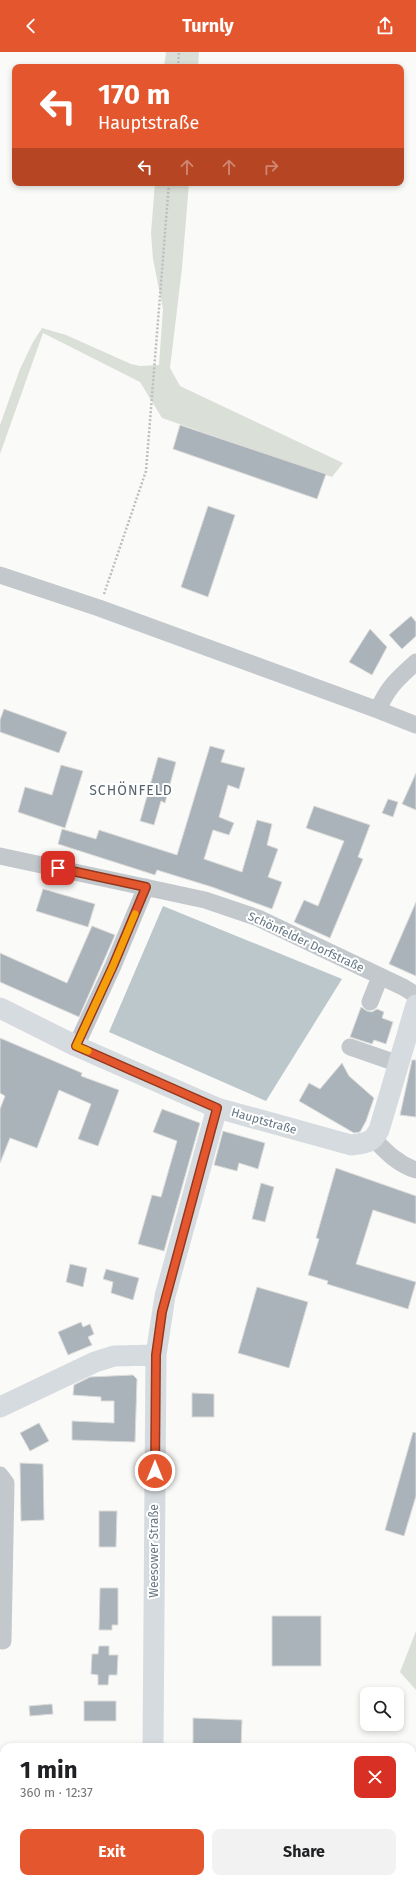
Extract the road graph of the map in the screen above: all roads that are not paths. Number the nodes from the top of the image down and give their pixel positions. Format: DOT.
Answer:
graph roads {
  1 [pos="0,575"];
  2 [pos="416,662"];
  3 [pos="378,710"];
  4 [pos="416,725"];
  5 [pos="0,856"];
  6 [pos="146,887"];
  7 [pos="380,976"];
  8 [pos="416,995"];
  9 [pos="370,1002"];
  10 [pos="416,1005"];
  11 [pos="0,1008"];
  12 [pos="76,1046"];
  13 [pos="350,1046"];
  14 [pos="399,1064"];
  15 [pos="217,1108"];
  16 [pos="374,1139"];
  17 [pos="416,1170"];
  18 [pos="156,1355"];
  19 [pos="0,1407"];
  20 [pos="0,1475"];
  21 [pos="3,1640"];
  22 [pos="153,1743"];
  1 -- 3 [label="street"];
  2 -- 3 [label="street"];
  3 -- 4 [label="street"];
  5 -- 6 [label="street, Schönfelder Dorfstraße"];
  6 -- 7 [label="street, Schönfelder Dorfstraße"];
  6 -- 12 [label="street"];
  7 -- 8 [label="street, Schönfelder Dorfstraße"];
  7 -- 9 [label="street"];
  10 -- 14 [label="main road"];
  11 -- 12 [label="main road, Hauptstraße"];
  12 -- 15 [label="main road, Hauptstraße"];
  13 -- 14 [label="street"];
  14 -- 16 [label="main road"];
  15 -- 16 [label="main road, Hauptstraße"];
  15 -- 18 [label="main road, Weesower Straße"];
  16 -- 17 [label="street"];
  18 -- 19 [label="main road"];
  18 -- 22 [label="main road, Weesower Straße"];
  20 -- 21 [label="street"];
}
